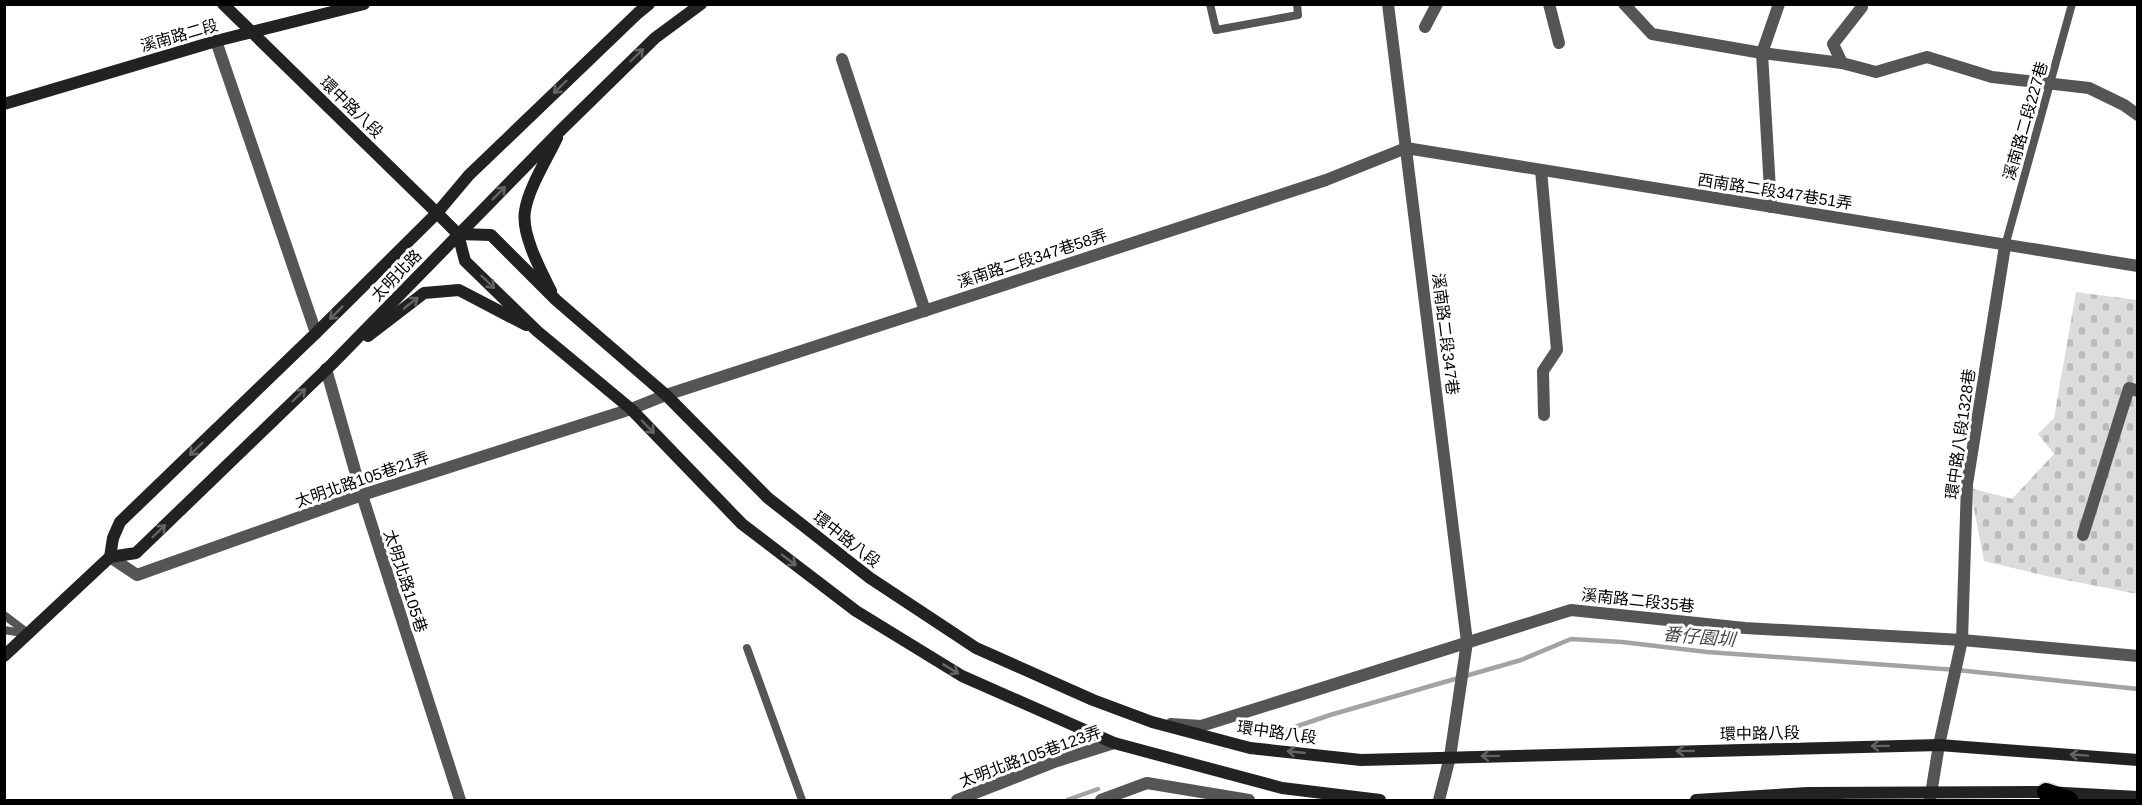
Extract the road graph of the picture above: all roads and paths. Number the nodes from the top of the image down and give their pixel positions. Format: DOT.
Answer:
graph roads {
  1 [pos="223,4"];
  2 [pos="364,4"];
  3 [pos="649,4"];
  4 [pos="701,4"];
  5 [pos="1210,4"];
  6 [pos="1297,4"];
  7 [pos="1388,4"];
  8 [pos="1437,4"];
  9 [pos="1549,4"];
  10 [pos="1624,4"];
  11 [pos="1779,4"];
  12 [pos="1862,4"];
  13 [pos="2072,4"];
  14 [pos="1425,27"];
  15 [pos="251,32"];
  16 [pos="216,41"];
  17 [pos="1559,43"];
  18 [pos="1762,53"];
  19 [pos="842,59"];
  20 [pos="1842,63"];
  21 [pos="2051,84"];
  22 [pos="4,104"];
  23 [pos="2137,114"];
  24 [pos="561,130"];
  25 [pos="1406,148"];
  26 [pos="1541,170"];
  27 [pos="1771,207"];
  28 [pos="437,213"];
  29 [pos="458,234"];
  30 [pos="2005,246"];
  31 [pos="2138,266"];
  32 [pos="556,300"];
  33 [pos="925,310"];
  34 [pos="537,331"];
  35 [pos="316,333"];
  36 [pos="329,367"];
  37 [pos="2134,386"];
  38 [pos="666,395"];
  39 [pos="632,409"];
  40 [pos="1544,415"];
  41 [pos="362,495"];
  42 [pos="2083,535"];
  43 [pos="110,557"];
  44 [pos="4,615"];
  45 [pos="4,630"];
  46 [pos="29,634"];
  47 [pos="1962,640"];
  48 [pos="1467,642"];
  49 [pos="747,648"];
  50 [pos="4,656"];
  51 [pos="2138,656"];
  52 [pos="1152,723"];
  53 [pos="1114,743"];
  54 [pos="1939,745"];
  55 [pos="1450,757"];
  56 [pos="2138,760"];
  57 [pos="2046,792"];
  58 [pos="1808,793"];
  59 [pos="1931,797"];
  60 [pos="2138,797"];
  61 [pos="460,801"];
  62 [pos="802,801"];
  63 [pos="957,801"];
  64 [pos="1101,801"];
  65 [pos="1249,801"];
  66 [pos="1380,801"];
  67 [pos="1439,801"];
  68 [pos="1696,801"];
  69 [pos="1837,801"];
  70 [pos="2069,801"];
  1 -- 15 [label="street, 環中路八段"];
  2 -- 15 [label="street, 溪南路二段"];
  3 -- 28 [label="street, 太明北路, one-way"];
  24 -- 4 [label="street, 太明北路, one-way"];
  5 -- 6 [label="lane"];
  7 -- 25 [label="street, 溪南路二段347巷"];
  8 -- 14 [label="street"];
  9 -- 17 [label="street"];
  10 -- 18 [label="street"];
  11 -- 18 [label="street"];
  12 -- 20 [label="street"];
  13 -- 21 [label="lane, 溪南路二段227巷"];
  15 -- 16 [label="street, 溪南路二段"];
  15 -- 28 [label="street, 環中路八段"];
  16 -- 22 [label="street, 溪南路二段"];
  16 -- 35 [label="street"];
  18 -- 20 [label="street"];
  18 -- 27 [label="street"];
  19 -- 33 [label="street"];
  20 -- 21 [label="street"];
  21 -- 23 [label="street"];
  21 -- 30 [label="lane, 溪南路二段227巷"];
  29 -- 24 [label="street, 太明北路, one-way"];
  24 -- 32 [label="street, 環中路八段"];
  25 -- 26 [label="street, 西南路二段347巷51弄"];
  25 -- 33 [label="street, 溪南路二段347巷58弄"];
  25 -- 48 [label="street, 溪南路二段347巷"];
  26 -- 27 [label="street, 西南路二段347巷51弄"];
  26 -- 40 [label="street"];
  27 -- 30 [label="street, 西南路二段347巷51弄"];
  28 -- 29 [label="street, 環中路八段"];
  28 -- 35 [label="street, 太明北路, one-way"];
  29 -- 32 [label="street, 環中路八段"];
  29 -- 34 [label="street, 環中路八段, one-way"];
  29 -- 36 [label="street, 太明北路"];
  30 -- 31 [label="street, 西南路二段347巷51弄"];
  30 -- 47 [label="street, 環中路八段1328巷"];
  32 -- 38 [label="street, 環中路八段"];
  33 -- 38 [label="street, 溪南路二段347巷58弄"];
  36 -- 34 [label="street, 環中路八段, one-way"];
  34 -- 39 [label="street, 環中路八段"];
  35 -- 43 [label="street, 太明北路, one-way"];
  36 -- 41 [label="street, 太明北路105巷"];
  43 -- 36 [label="street, 太明北路, one-way"];
  37 -- 42 [label="street"];
  38 -- 39 [label="street, 太明北路105巷21弄"];
  38 -- 52 [label="street, 環中路八段"];
  39 -- 41 [label="street, 太明北路105巷21弄"];
  39 -- 53 [label="street, 環中路八段, one-way"];
  41 -- 43 [label="street, 太明北路105巷21弄"];
  41 -- 61 [label="street, 太明北路105巷"];
  43 -- 46 [label="street"];
  44 -- 46 [label="lane"];
  45 -- 46 [label="lane"];
  46 -- 50 [label="street"];
  47 -- 48 [label="street, 溪南路二段35巷"];
  47 -- 51 [label="street, 溪南路二段35巷"];
  47 -- 54 [label="street, 環中路八段1328巷"];
  48 -- 52 [label="street, 溪南路二段35巷"];
  48 -- 55 [label="street, 溪南路二段347巷"];
  49 -- 62 [label="lane"];
  55 -- 52 [label="street, 環中路八段, one-way"];
  53 -- 63 [label="street, 太明北路105巷123弄"];
  53 -- 66 [label="street, 環中路八段"];
  54 -- 55 [label="street, 環中路八段, one-way"];
  56 -- 54 [label="street, 環中路八段, one-way"];
  54 -- 59 [label="street, 環中路八段1328巷"];
  55 -- 67 [label="street, 溪南路二段347巷"];
  57 -- 59 [label="street"];
  57 -- 60 [label="street"];
  57 -- 70 [label="highway"];
  58 -- 59 [label="street"];
  58 -- 68 [label="street"];
  58 -- 69 [label="street"];
  64 -- 65 [label="street"];
}
